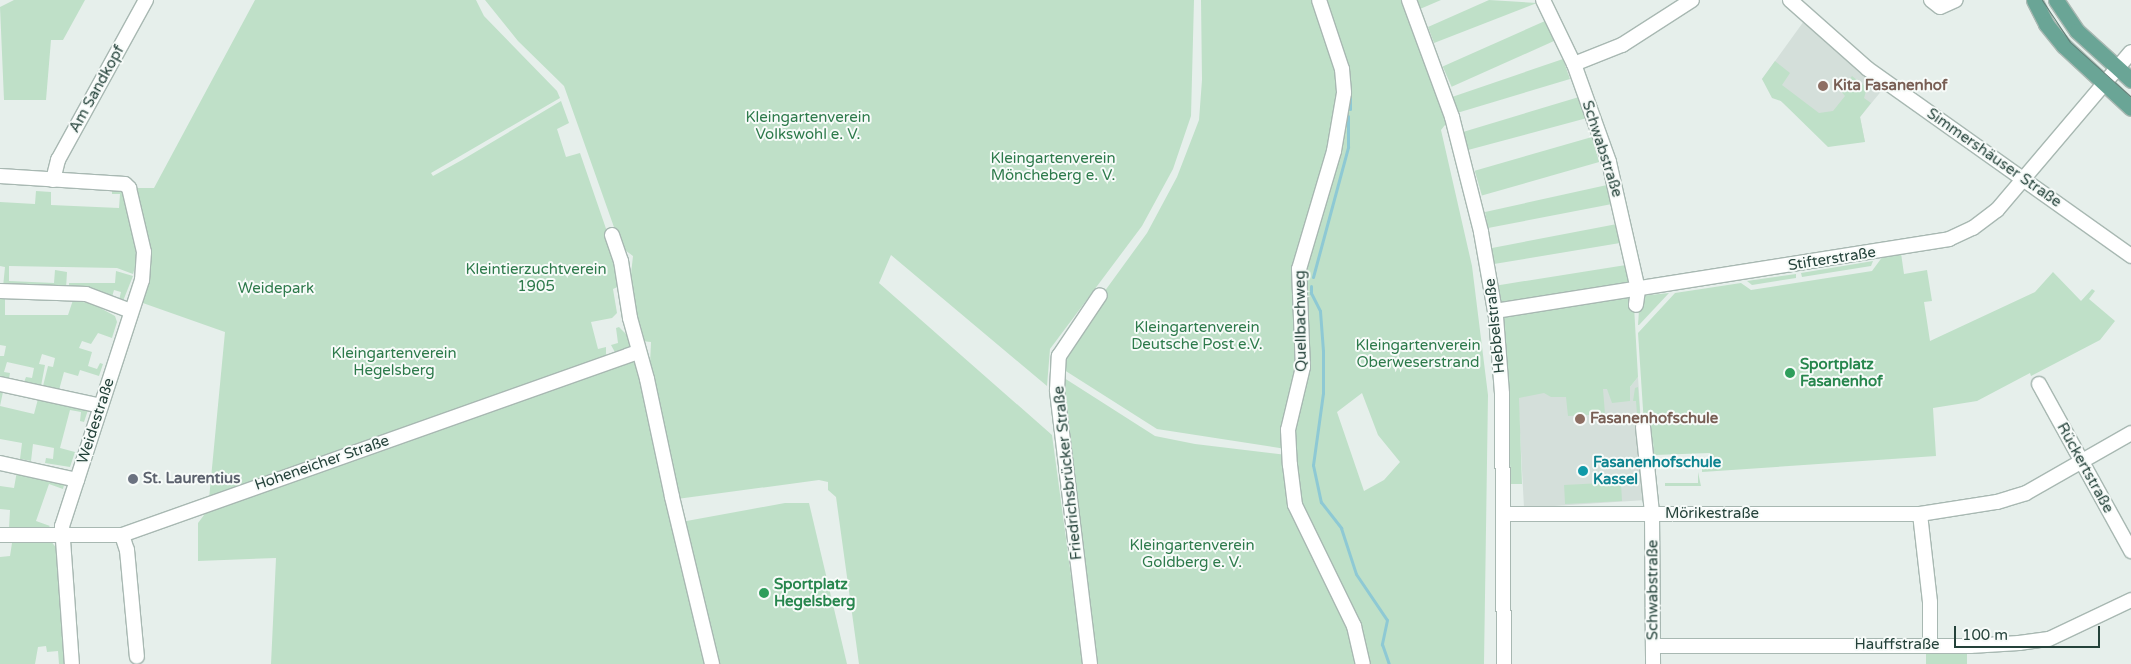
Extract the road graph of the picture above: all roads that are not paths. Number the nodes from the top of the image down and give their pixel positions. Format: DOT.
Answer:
graph roads {
  1 [pos="146,0"];
  2 [pos="1319,0"];
  3 [pos="1409,0"];
  4 [pos="1543,0"];
  5 [pos="1692,0"];
  6 [pos="1790,0"];
  7 [pos="1931,0"];
  8 [pos="1956,0"];
  9 [pos="2034,0"];
  10 [pos="2056,0"];
  11 [pos="2131,52"];
  12 [pos="1574,64"];
  13 [pos="2117,68"];
  14 [pos="2131,80"];
  15 [pos="2103,84"];
  16 [pos="2131,108"];
  17 [pos="0,176"];
  18 [pos="2023,179"];
  19 [pos="53,180"];
  20 [pos="612,235"];
  21 [pos="2130,253"];
  22 [pos="1638,290"];
  23 [pos="0,291"];
  24 [pos="1100,295"];
  25 [pos="1636,305"];
  26 [pos="131,311"];
  27 [pos="1495,311"];
  28 [pos="638,352"];
  29 [pos="0,384"];
  30 [pos="2039,384"];
  31 [pos="101,406"];
  32 [pos="1643,427"];
  33 [pos="2131,433"];
  34 [pos="0,463"];
  35 [pos="2082,463"];
  36 [pos="77,480"];
  37 [pos="1652,513"];
  38 [pos="1504,514"];
  39 [pos="1920,514"];
  40 [pos="0,535"];
  41 [pos="122,535"];
  42 [pos="62,537"];
  43 [pos="2131,551"];
  44 [pos="2131,600"];
  45 [pos="1930,645"];
  46 [pos="1653,646"];
  47 [pos="137,657"];
  48 [pos="72,664"];
  49 [pos="712,664"];
  50 [pos="1090,664"];
  51 [pos="1363,664"];
  52 [pos="1504,664"];
  53 [pos="1653,664"];
  1 -- 19 [label="street, Am Sandkopf"];
  2 -- 51 [label="street, Quellbachweg"];
  3 -- 27 [label="street, Hebbelstraße"];
  4 -- 12 [label="street, Schwabstraße"];
  5 -- 12 [label="street"];
  6 -- 18 [label="street, Simmershäuser Straße"];
  7 -- 8 [label="street"];
  9 -- 15 [label="main road"];
  10 -- 13 [label="main road"];
  11 -- 13 [label="street, Stifterstraße"];
  12 -- 22 [label="street, Schwabstraße"];
  13 -- 14 [label="main road"];
  13 -- 15 [label="street, Stifterstraße"];
  15 -- 16 [label="main road"];
  15 -- 18 [label="street, Stifterstraße"];
  17 -- 19 [label="street"];
  18 -- 21 [label="street, Simmershäuser Straße"];
  18 -- 22 [label="street, Stifterstraße"];
  19 -- 26 [label="street, Weidestraße"];
  20 -- 28 [label="street"];
  22 -- 25 [label="street, Schwabstraße"];
  22 -- 27 [label="street, Stifterstraße"];
  23 -- 26 [label="street"];
  24 -- 50 [label="street, Friedrichsbrücker Straße"];
  26 -- 31 [label="street, Weidestraße"];
  27 -- 38 [label="street, Hebbelstraße"];
  28 -- 41 [label="street, Hoheneicher Straße"];
  28 -- 49 [label="street"];
  29 -- 31 [label="street"];
  30 -- 35 [label="street, Rückertstraße"];
  31 -- 36 [label="street, Weidestraße"];
  32 -- 37 [label="street, Schwabstraße"];
  33 -- 35 [label="street, Mörikestraße"];
  34 -- 36 [label="street"];
  35 -- 39 [label="street, Mörikestraße"];
  35 -- 43 [label="street, Rückertstraße"];
  36 -- 42 [label="street, Weidestraße"];
  37 -- 38 [label="street, Mörikestraße"];
  37 -- 39 [label="street, Mörikestraße"];
  37 -- 46 [label="street, Schwabstraße"];
  38 -- 52 [label="street, Hebbelstraße"];
  39 -- 45 [label="street"];
  40 -- 42 [label="street, Hoheneicher Straße"];
  41 -- 42 [label="street, Hoheneicher Straße"];
  41 -- 47 [label="street"];
  42 -- 48 [label="street, Weidestraße"];
  44 -- 45 [label="street, Hauffstraße"];
  45 -- 46 [label="street, Hauffstraße"];
  46 -- 53 [label="street, Schwabstraße"];
}
